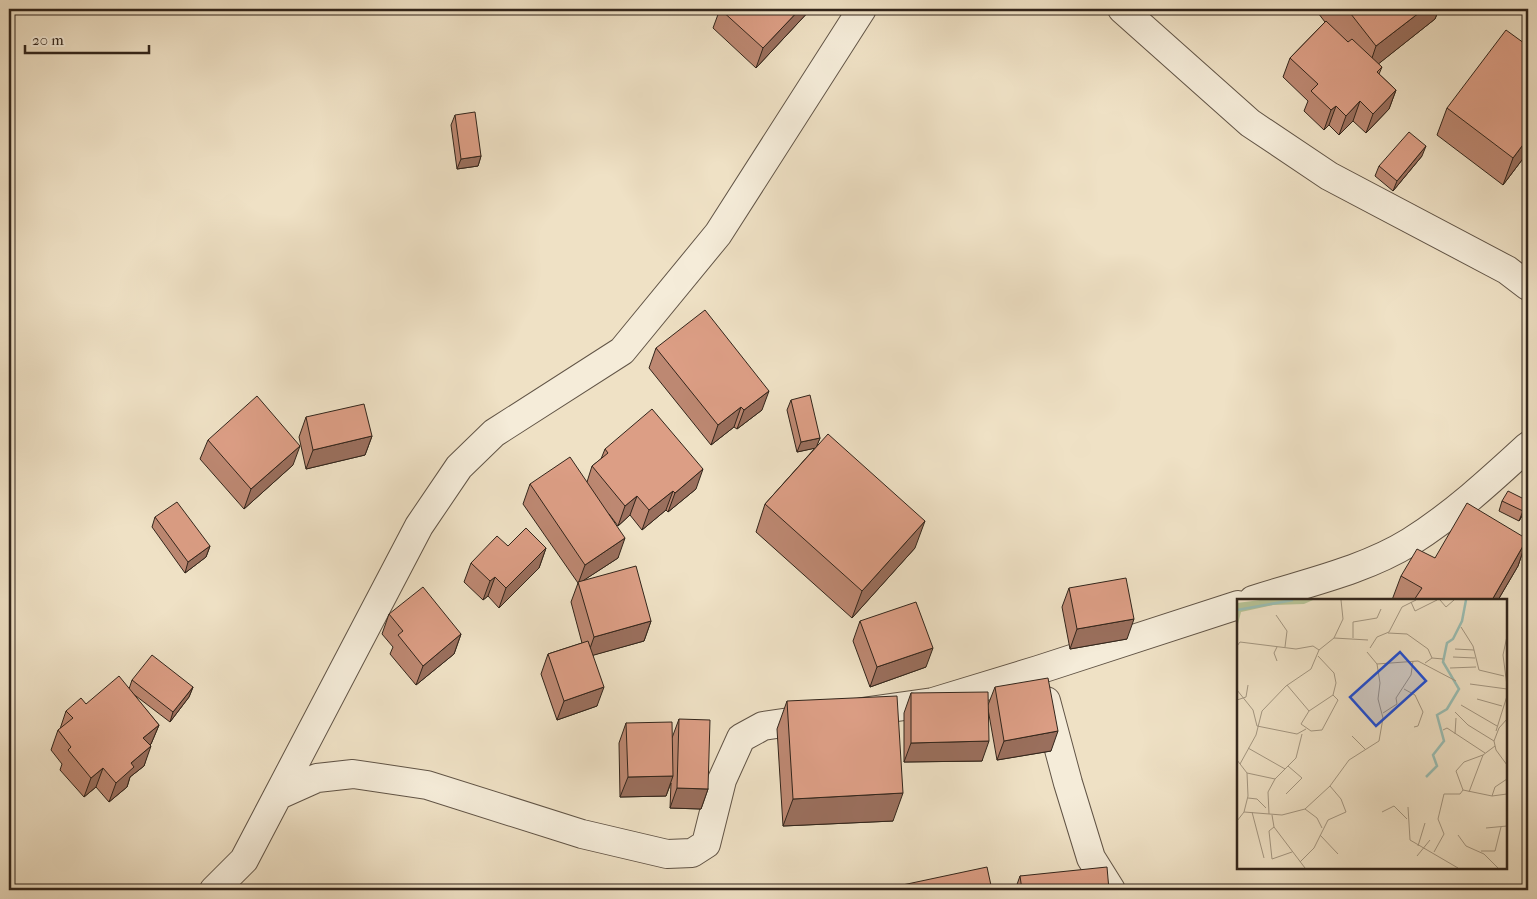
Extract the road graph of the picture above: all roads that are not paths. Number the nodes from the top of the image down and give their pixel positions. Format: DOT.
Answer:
graph roads {
  1 [pos="862,9"];
  2 [pos="1122,9"];
  3 [pos="1528,286"];
  4 [pos="1528,446"];
  5 [pos="1256,599"];
  6 [pos="1237,605"];
  7 [pos="1038,670"];
  8 [pos="279,796"];
  9 [pos="214,890"];
  10 [pos="1111,890"];
  1 -- 8 [label="street"];
  2 -- 3 [label="street"];
  4 -- 5 [label="street"];
  6 -- 7 [label="street"];
  7 -- 8 [label="street"];
  7 -- 10 [label="street"];
  8 -- 9 [label="street"];
}
